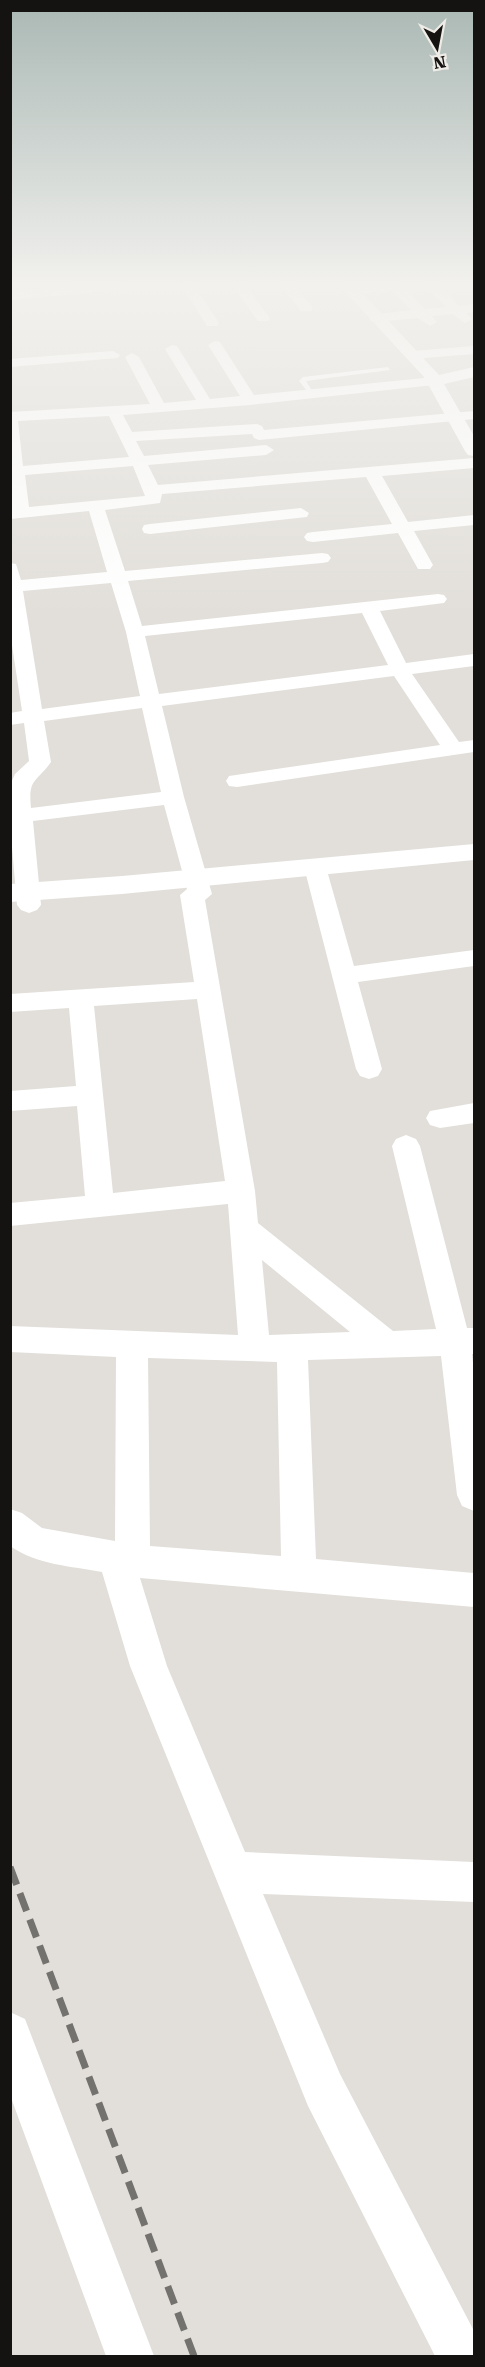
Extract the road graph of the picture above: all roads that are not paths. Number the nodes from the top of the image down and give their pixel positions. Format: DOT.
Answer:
graph roads {
  1 [pos="153,396"];
  2 [pos="201,396"];
  3 [pos="245,396"];
  4 [pos="289,396"];
  5 [pos="443,396"];
  6 [pos="248,401"];
  7 [pos="206,405"];
  8 [pos="160,409"];
  9 [pos="114,412"];
  10 [pos="474,415"];
  11 [pos="455,417"];
  12 [pos="10,418"];
  13 [pos="367,425"];
  14 [pos="258,432"];
  15 [pos="126,437"];
  16 [pos="377,442"];
  17 [pos="266,450"];
  18 [pos="474,452"];
  19 [pos="327,459"];
  20 [pos="140,462"];
  21 [pos="17,471"];
  22 [pos="371,471"];
  23 [pos="336,474"];
  24 [pos="283,479"];
  25 [pos="153,490"];
  26 [pos="96,507"];
  27 [pos="15,511"];
  28 [pos="301,513"];
  29 [pos="474,520"];
  30 [pos="404,528"];
  31 [pos="150,529"];
  32 [pos="313,537"];
  33 [pos="322,558"];
  34 [pos="424,565"];
  35 [pos="331,576"];
  36 [pos="119,577"];
  37 [pos="12,585"];
  38 [pos="438,599"];
  39 [pos="368,606"];
  40 [pos="135,632"];
  41 [pos="474,660"];
  42 [pos="399,670"];
  43 [pos="152,701"];
  44 [pos="31,716"];
  45 [pos="10,718"];
  46 [pos="474,746"];
  47 [pos="453,749"];
  48 [pos="237,781"];
  49 [pos="173,797"];
  50 [pos="16,816"];
  51 [pos="474,852"];
  52 [pos="474,866"];
  53 [pos="317,875"];
  54 [pos="196,889"];
  55 [pos="20,899"];
  56 [pos="474,958"];
  57 [pos="344,976"];
  58 [pos="206,990"];
  59 [pos="81,1000"];
  60 [pos="10,1003"];
  61 [pos="369,1069"];
  62 [pos="90,1095"];
  63 [pos="10,1101"];
  64 [pos="474,1113"];
  65 [pos="440,1118"];
  66 [pos="406,1146"];
  67 [pos="241,1191"];
  68 [pos="100,1206"];
  69 [pos="10,1215"];
  70 [pos="244,1228"];
  71 [pos="10,1339"];
  72 [pos="465,1342"];
  73 [pos="132,1344"];
  74 [pos="388,1345"];
  75 [pos="292,1348"];
  76 [pos="255,1349"];
  77 [pos="474,1487"];
  78 [pos="19,1539"];
  79 [pos="125,1560"];
  80 [pos="299,1576"];
  81 [pos="474,1590"];
  82 [pos="233,1872"];
  83 [pos="474,1882"];
  84 [pos="10,2034"];
  85 [pos="130,2356"];
  86 [pos="461,2356"];
  1 -- 8 [label="street"];
  2 -- 7 [label="street"];
  3 -- 6 [label="street"];
  4 -- 6 [label="street"];
  5 -- 11 [label="street"];
  6 -- 7 [label="street"];
  6 -- 14 [label="street"];
  7 -- 8 [label="street"];
  8 -- 9 [label="street"];
  9 -- 12 [label="street"];
  9 -- 15 [label="street"];
  10 -- 11 [label="street"];
  11 -- 13 [label="street"];
  11 -- 18 [label="street"];
  12 -- 21 [label="street"];
  13 -- 14 [label="street"];
  13 -- 16 [label="street"];
  14 -- 15 [label="street"];
  14 -- 17 [label="street"];
  15 -- 20 [label="street"];
  17 -- 20 [label="street"];
  17 -- 24 [label="street"];
  18 -- 22 [label="street"];
  19 -- 23 [label="street"];
  20 -- 21 [label="street"];
  20 -- 25 [label="street"];
  21 -- 27 [label="street"];
  22 -- 23 [label="street"];
  22 -- 30 [label="street"];
  23 -- 24 [label="street"];
  24 -- 25 [label="street"];
  24 -- 28 [label="street"];
  25 -- 26 [label="street"];
  26 -- 27 [label="street"];
  26 -- 36 [label="street"];
  28 -- 31 [label="street"];
  28 -- 32 [label="street"];
  29 -- 30 [label="street"];
  30 -- 32 [label="street"];
  30 -- 34 [label="street"];
  32 -- 33 [label="street"];
  33 -- 35 [label="street"];
  33 -- 36 [label="street"];
  36 -- 37 [label="street"];
  36 -- 40 [label="street"];
  37 -- 44 [label="street"];
  38 -- 39 [label="street"];
  39 -- 40 [label="street"];
  39 -- 42 [label="street"];
  40 -- 43 [label="street"];
  41 -- 42 [label="street"];
  42 -- 43 [label="street"];
  42 -- 47 [label="street"];
  43 -- 44 [label="street"];
  43 -- 49 [label="street"];
  44 -- 45 [label="street"];
  44 -- 50 [label="street"];
  46 -- 47 [label="street"];
  47 -- 48 [label="street"];
  49 -- 50 [label="street"];
  49 -- 54 [label="street"];
  50 -- 55 [label="street"];
  51 -- 53 [label="street"];
  52 -- 53 [label="street"];
  53 -- 54 [label="street"];
  53 -- 57 [label="street"];
  54 -- 55 [label="street"];
  54 -- 58 [label="street"];
  56 -- 57 [label="street"];
  57 -- 61 [label="street"];
  58 -- 59 [label="street"];
  58 -- 67 [label="street"];
  59 -- 60 [label="street"];
  59 -- 62 [label="street"];
  62 -- 63 [label="street"];
  62 -- 68 [label="street"];
  64 -- 65 [label="street"];
  66 -- 72 [label="street"];
  67 -- 68 [label="street"];
  67 -- 70 [label="street"];
  68 -- 69 [label="street"];
  70 -- 74 [label="street"];
  70 -- 76 [label="street"];
  71 -- 73 [label="street"];
  72 -- 74 [label="street"];
  72 -- 77 [label="street"];
  73 -- 76 [label="street"];
  73 -- 79 [label="street"];
  74 -- 75 [label="street"];
  75 -- 76 [label="street"];
  75 -- 80 [label="street"];
  78 -- 79 [label="street"];
  79 -- 80 [label="street"];
  79 -- 82 [label="street"];
  80 -- 81 [label="street"];
  82 -- 83 [label="street"];
  82 -- 86 [label="street"];
  84 -- 85 [label="street"];
}
